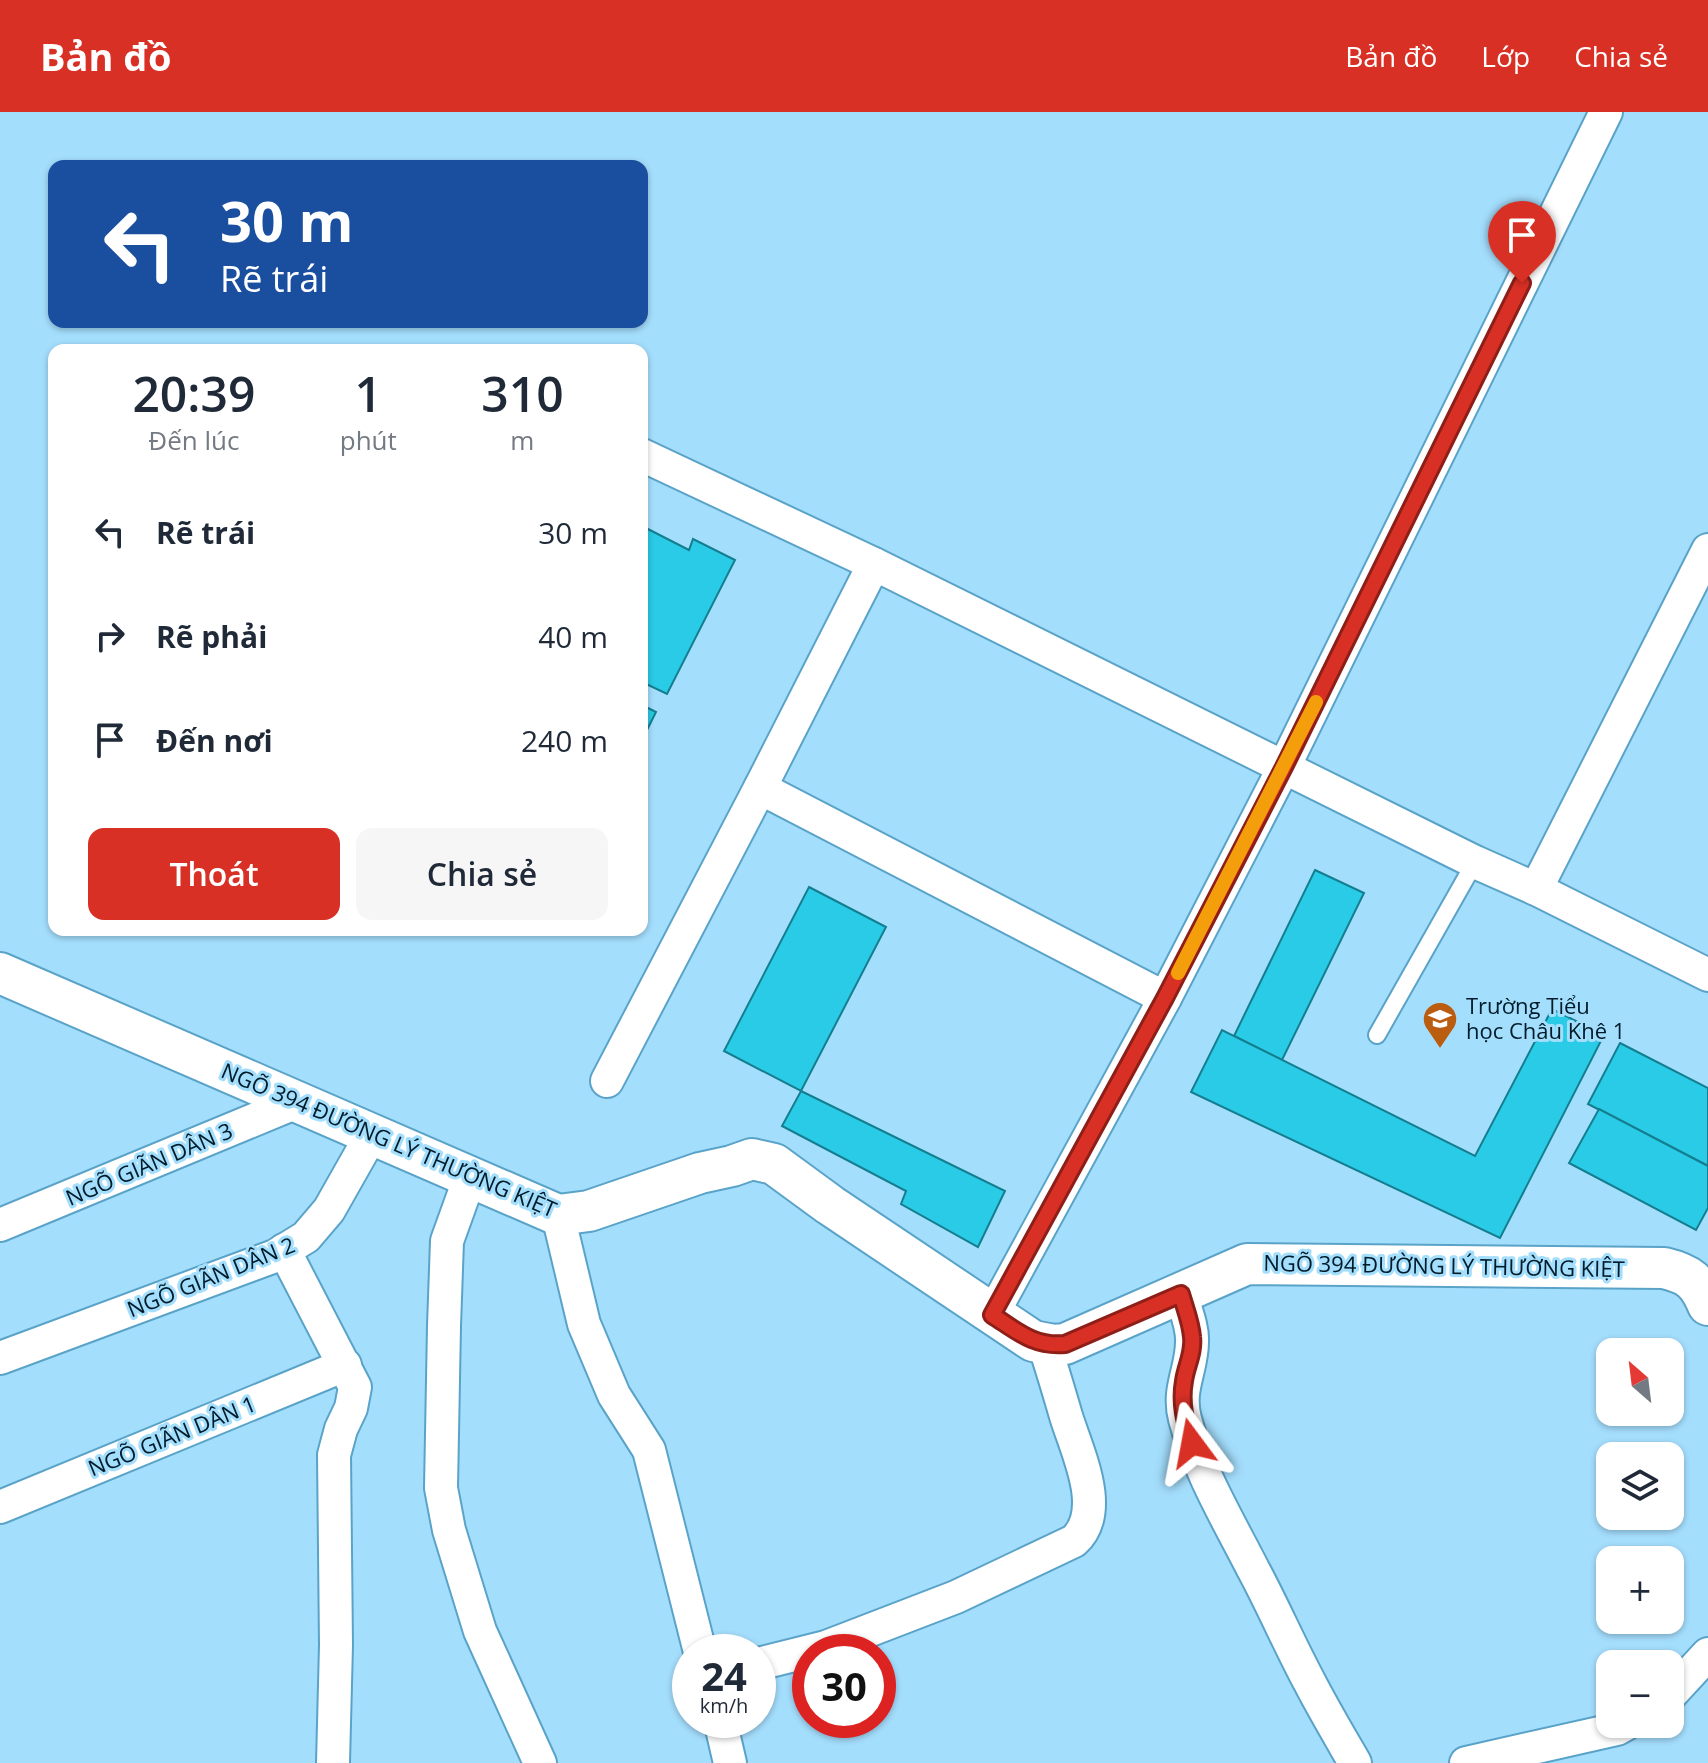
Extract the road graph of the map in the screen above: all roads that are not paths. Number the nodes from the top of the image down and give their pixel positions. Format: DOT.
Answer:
graph roads {
  1 [pos="1606,112"];
  2 [pos="648,458"];
  3 [pos="1708,550"];
  4 [pos="874,564"];
  5 [pos="1284,767"];
  6 [pos="760,788"];
  7 [pos="1475,862"];
  8 [pos="1536,889"];
  9 [pos="0,973"];
  10 [pos="1708,975"];
  11 [pos="1165,998"];
  12 [pos="1377,1035"];
  13 [pos="607,1081"];
  14 [pos="297,1102"];
  15 [pos="372,1134"];
  16 [pos="470,1177"];
  17 [pos="558,1215"];
  18 [pos="0,1225"];
  19 [pos="284,1250"];
  20 [pos="1181,1294"];
  21 [pos="1708,1305"];
  22 [pos="992,1315"];
  23 [pos="1044,1344"];
  24 [pos="0,1358"];
  25 [pos="345,1365"];
  26 [pos="0,1507"];
  27 [pos="695,1634"];
  28 [pos="1708,1654"];
  29 [pos="776,1660"];
  30 [pos="1684,1680"];
  31 [pos="1596,1734"];
  32 [pos="724,1738"];
  33 [pos="333,1763"];
  34 [pos="540,1763"];
  35 [pos="730,1763"];
  36 [pos="1355,1763"];
  37 [pos="1466,1763"];
  1 -- 5 [label="street"];
  2 -- 4 [label="street"];
  3 -- 8 [label="street"];
  4 -- 5 [label="street"];
  4 -- 6 [label="street"];
  5 -- 7 [label="street"];
  5 -- 11 [label="street"];
  6 -- 11 [label="street"];
  6 -- 13 [label="street"];
  7 -- 8 [label="street"];
  7 -- 12 [label="lane"];
  8 -- 10 [label="street"];
  9 -- 14 [label="street, NGÕ 394 ĐƯỜNG LÝ THƯỜNG KIỆT"];
  11 -- 22 [label="street"];
  14 -- 15 [label="street, NGÕ 394 ĐƯỜNG LÝ THƯỜNG KIỆT"];
  14 -- 18 [label="street, NGÕ GIÃN DÂN 3"];
  15 -- 16 [label="street, NGÕ 394 ĐƯỜNG LÝ THƯỜNG KIỆT"];
  15 -- 19 [label="street, NGÕ GIÃN DÂN 2"];
  16 -- 17 [label="street, NGÕ 394 ĐƯỜNG LÝ THƯỜNG KIỆT"];
  16 -- 34 [label="street"];
  17 -- 22 [label="street, NGÕ 394 ĐƯỜNG LÝ THƯỜNG KIỆT"];
  17 -- 27 [label="street"];
  19 -- 24 [label="street, NGÕ GIÃN DÂN 2"];
  19 -- 25 [label="street"];
  20 -- 21 [label="street, NGÕ 394 ĐƯỜNG LÝ THƯỜNG KIỆT"];
  20 -- 23 [label="street, NGÕ 394 ĐƯỜNG LÝ THƯỜNG KIỆT"];
  20 -- 36 [label="street"];
  22 -- 23 [label="street, NGÕ 394 ĐƯỜNG LÝ THƯỜNG KIỆT"];
  23 -- 29 [label="street"];
  25 -- 26 [label="street, NGÕ GIÃN DÂN 1"];
  25 -- 33 [label="street"];
  28 -- 30 [label="street"];
  31 -- 37 [label="street"];
  32 -- 35 [label="street"];
}
